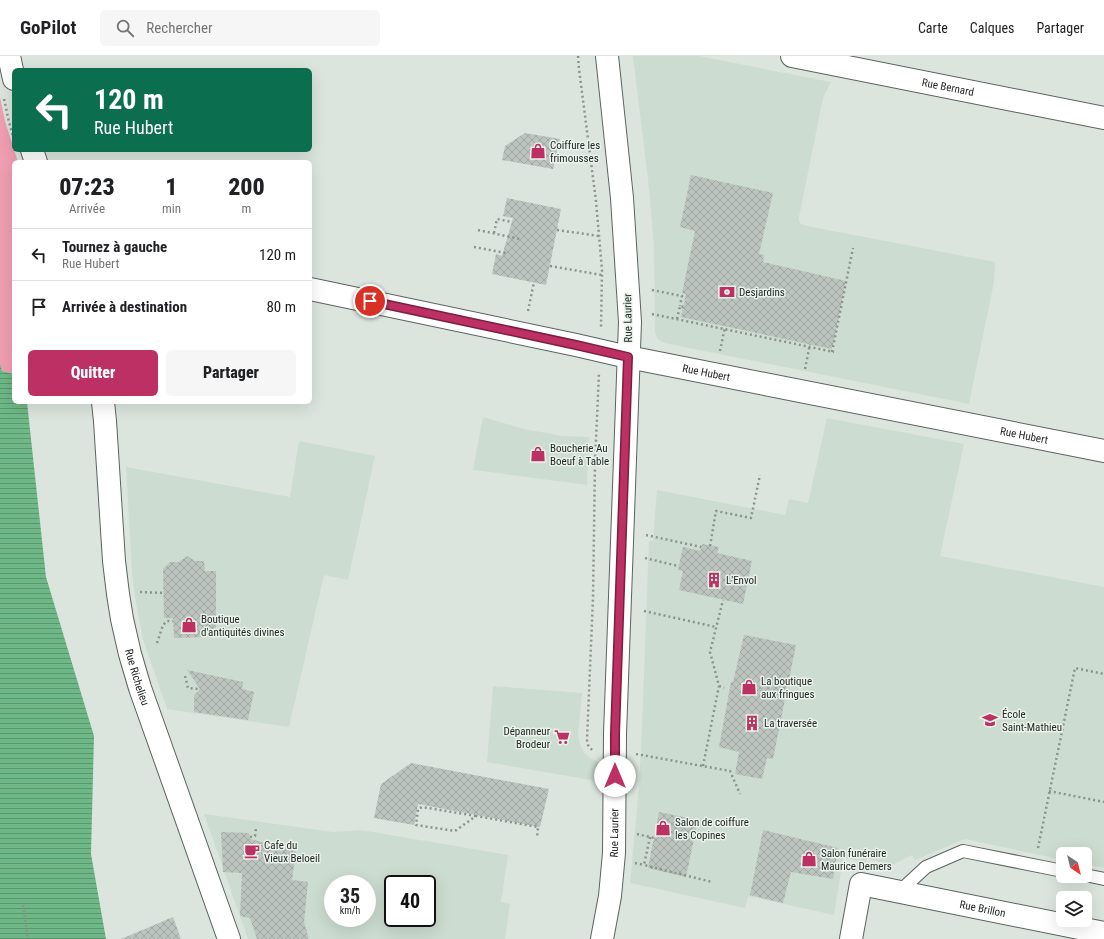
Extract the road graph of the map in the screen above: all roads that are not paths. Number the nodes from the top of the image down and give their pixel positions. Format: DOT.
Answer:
graph roads {
  1 [pos="9,56"];
  2 [pos="607,56"];
  3 [pos="792,56"];
  4 [pos="8,86"];
  5 [pos="1104,118"];
  6 [pos="312,288"];
  7 [pos="628,357"];
  8 [pos="103,404"];
  9 [pos="1104,451"];
  10 [pos="1056,870"];
  11 [pos="1092,876"];
  12 [pos="1104,879"];
  13 [pos="900,891"];
  14 [pos="1104,933"];
  15 [pos="229,939"];
  16 [pos="602,939"];
  17 [pos="851,939"];
  1 -- 4 [label="street"];
  2 -- 7 [label="street, Rue Laurier"];
  3 -- 5 [label="street, Rue Bernard"];
  6 -- 7 [label="street, Rue Hubert"];
  7 -- 9 [label="street, Rue Hubert"];
  7 -- 16 [label="street, Rue Laurier"];
  8 -- 15 [label="street, Rue Richelieu"];
  10 -- 13 [label="lane"];
  11 -- 12 [label="lane"];
  13 -- 14 [label="street, Rue Brillon"];
  13 -- 17 [label="street, Rue Brillon"];
}
